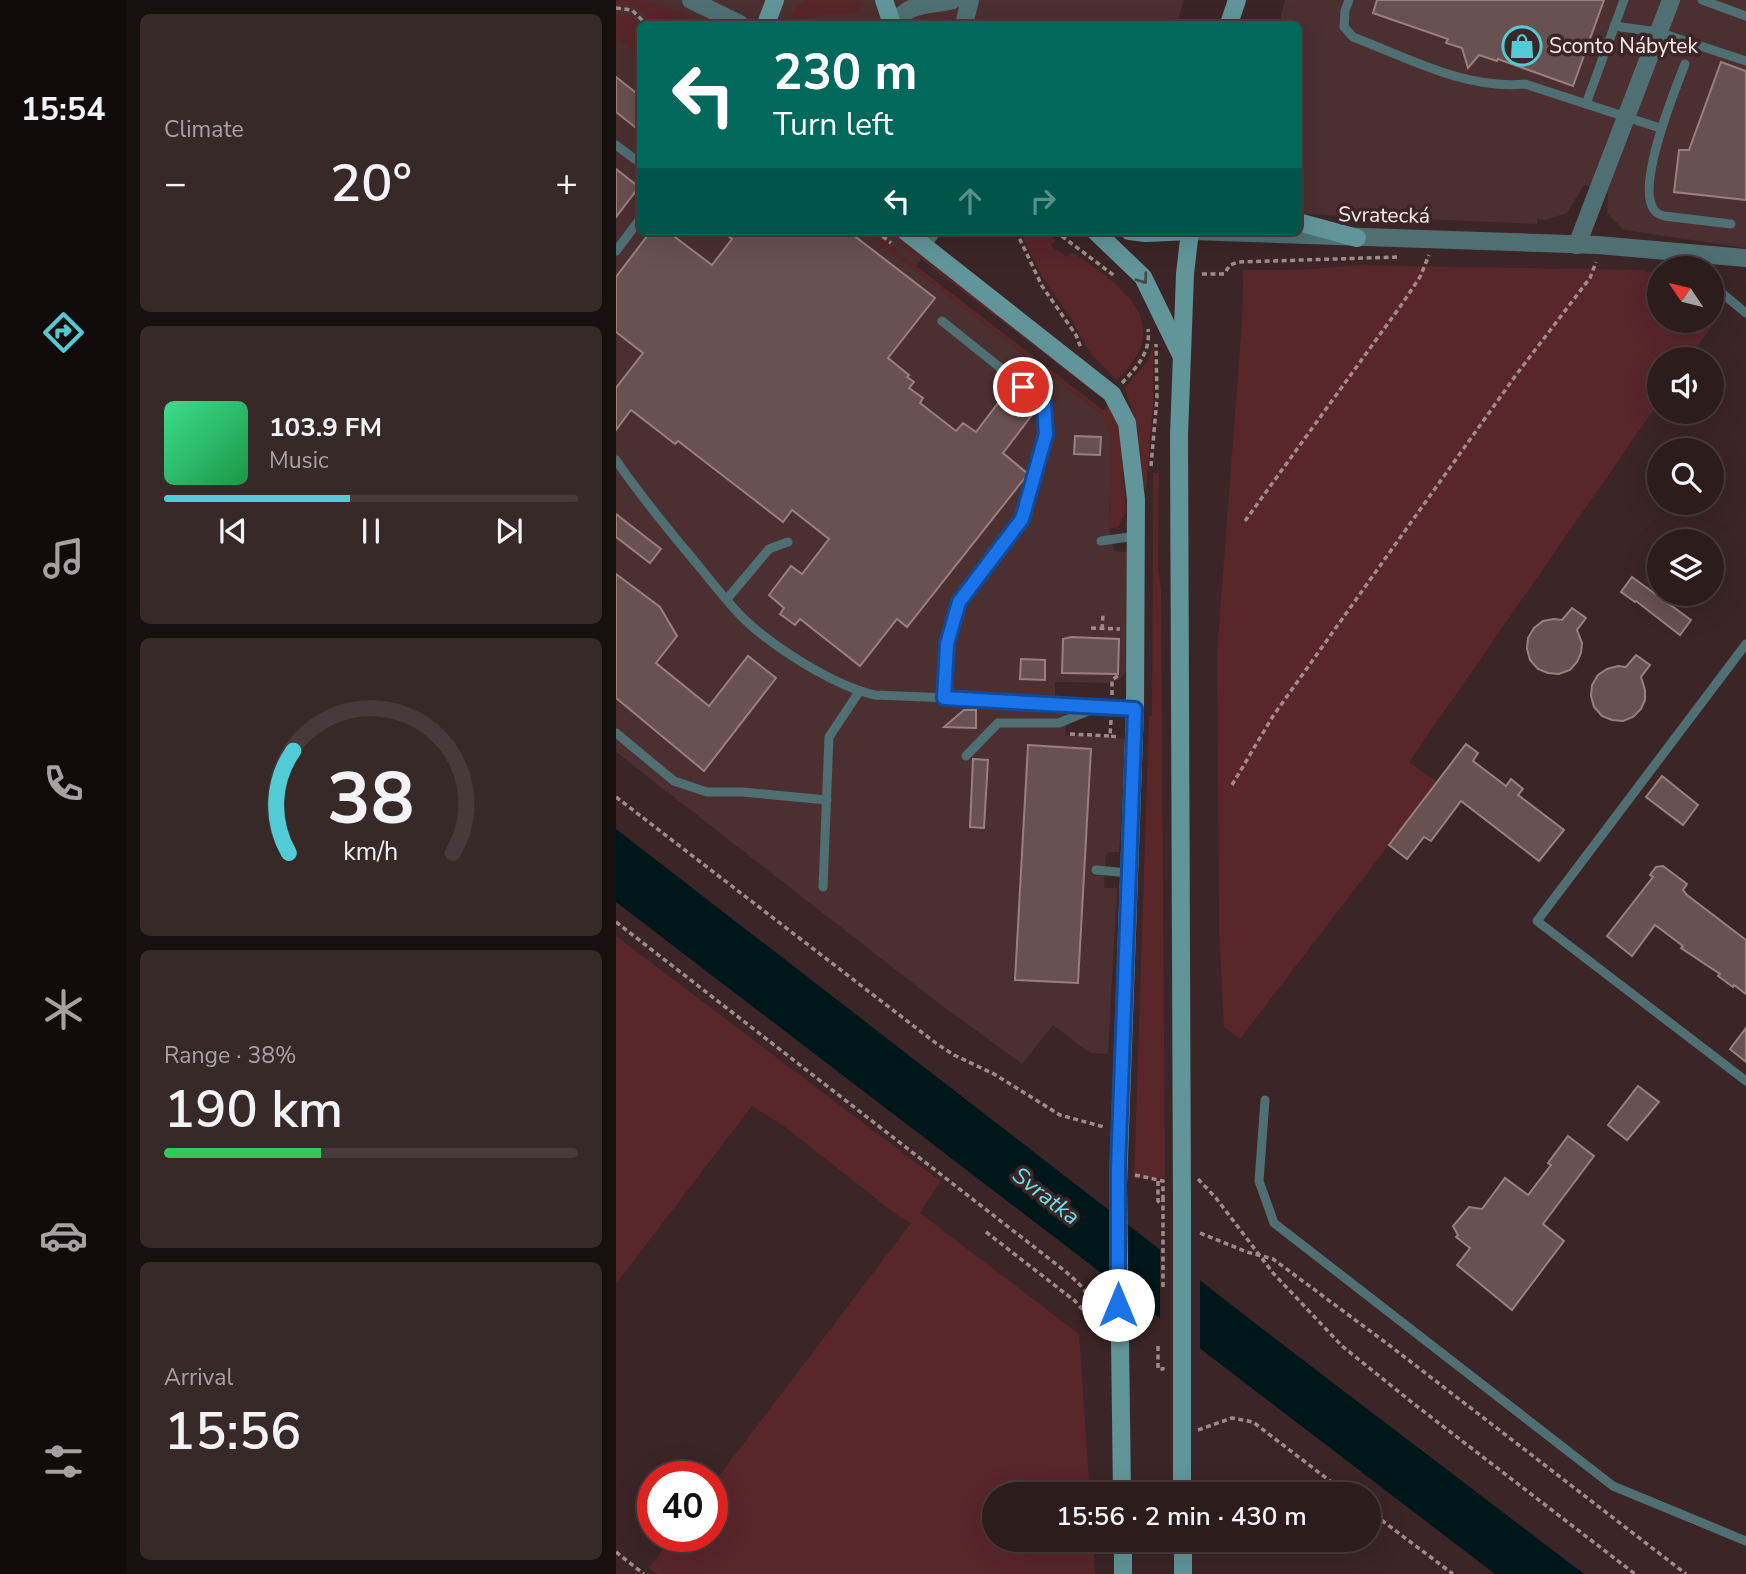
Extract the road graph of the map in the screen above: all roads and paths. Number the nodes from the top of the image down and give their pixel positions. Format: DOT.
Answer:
graph roads {
  1 [pos="691,0"];
  2 [pos="775,0"];
  3 [pos="884,0"];
  4 [pos="953,0"];
  5 [pos="970,0"];
  6 [pos="1237,0"];
  7 [pos="1349,0"];
  8 [pos="1624,0"];
  9 [pos="1671,0"];
  10 [pos="1708,1"];
  11 [pos="616,8"];
  12 [pos="1746,16"];
  13 [pos="643,21"];
  14 [pos="734,21"];
  15 [pos="767,21"];
  16 [pos="893,21"];
  17 [pos="896,21"];
  18 [pos="965,21"];
  19 [pos="1231,21"];
  20 [pos="1614,26"];
  21 [pos="1658,32"];
  22 [pos="1746,61"];
  23 [pos="1685,64"];
  24 [pos="1586,104"];
  25 [pos="1625,118"];
  26 [pos="1660,128"];
  27 [pos="616,145"];
  28 [pos="637,161"];
  29 [pos="637,223"];
  30 [pos="1302,223"];
  31 [pos="1731,224"];
  32 [pos="1018,235"];
  33 [pos="1060,235"];
  34 [pos="1099,235"];
  35 [pos="1190,235"];
  36 [pos="1285,235"];
  37 [pos="918,238"];
  38 [pos="1357,238"];
  39 [pos="1432,239"];
  40 [pos="1577,245"];
  41 [pos="616,251"];
  42 [pos="1670,252"];
  43 [pos="1597,253"];
  44 [pos="1675,256"];
  45 [pos="1404,257"];
  46 [pos="1416,257"];
  47 [pos="1429,257"];
  48 [pos="1746,258"];
  49 [pos="1586,261"];
  50 [pos="1238,262"];
  51 [pos="1607,262"];
  52 [pos="1119,279"];
  53 [pos="1724,295"];
  54 [pos="1746,313"];
  55 [pos="942,321"];
  56 [pos="1085,356"];
  57 [pos="1181,356"];
  58 [pos="1112,394"];
  59 [pos="616,460"];
  60 [pos="1151,466"];
  61 [pos="1245,521"];
  62 [pos="1136,536"];
  63 [pos="1101,541"];
  64 [pos="788,542"];
  65 [pos="727,599"];
  66 [pos="1103,615"];
  67 [pos="1102,629"];
  68 [pos="1746,644"];
  69 [pos="1737,655"];
  70 [pos="1746,662"];
  71 [pos="859,692"];
  72 [pos="944,698"];
  73 [pos="1099,706"];
  74 [pos="1135,709"];
  75 [pos="616,733"];
  76 [pos="1068,734"];
  77 [pos="1110,736"];
  78 [pos="966,756"];
  79 [pos="1231,785"];
  80 [pos="616,797"];
  81 [pos="827,800"];
  82 [pos="1096,870"];
  83 [pos="1129,873"];
  84 [pos="823,887"];
  85 [pos="616,922"];
  86 [pos="1746,1081"];
  87 [pos="1265,1100"];
  88 [pos="1119,1132"];
  89 [pos="1182,1176"];
  90 [pos="1160,1203"];
  91 [pos="986,1232"];
  92 [pos="1200,1233"];
  93 [pos="1260,1256"];
  94 [pos="1163,1290"];
  95 [pos="1092,1320"];
  96 [pos="1163,1343"];
  97 [pos="1158,1346"];
  98 [pos="1120,1353"];
  99 [pos="1182,1431"];
  100 [pos="1122,1482"];
  101 [pos="1182,1482"];
  102 [pos="1331,1482"];
  103 [pos="1381,1520"];
  104 [pos="1746,1541"];
  105 [pos="616,1552"];
  106 [pos="1123,1552"];
  107 [pos="1183,1552"];
  108 [pos="644,1574"];
  109 [pos="1124,1574"];
  110 [pos="1184,1574"];
  111 [pos="1453,1574"];
  112 [pos="1635,1574"];
  113 [pos="1686,1574"];
  1 -- 14 [label="street"];
  2 -- 15 [label="main road"];
  3 -- 16 [label="main road"];
  4 -- 17 [label="street"];
  5 -- 18 [label="street"];
  6 -- 19 [label="main road"];
  7 -- 24 [label="lane"];
  8 -- 20 [label="lane"];
  9 -- 21 [label="street"];
  10 -- 12 [label="lane"];
  11 -- 13 [label="path"];
  20 -- 21 [label="lane"];
  20 -- 24 [label="lane"];
  21 -- 22 [label="lane"];
  21 -- 25 [label="street"];
  23 -- 26 [label="lane"];
  24 -- 25 [label="lane"];
  25 -- 26 [label="lane"];
  25 -- 40 [label="street"];
  26 -- 31 [label="lane"];
  27 -- 28 [label="lane"];
  29 -- 41 [label="lane"];
  30 -- 38 [label="main road"];
  32 -- 56 [label="path"];
  33 -- 52 [label="path"];
  34 -- 57 [label="main road, one-way"];
  35 -- 57 [label="main road"];
  36 -- 38 [label="street, Svratecká"];
  37 -- 58 [label="main road"];
  38 -- 39 [label="street, Svratecká"];
  39 -- 40 [label="street, Svratecká"];
  39 -- 47 [label="path"];
  40 -- 43 [label="street, Svratecká"];
  42 -- 43 [label="street, Svratecká"];
  42 -- 44 [label="lane"];
  42 -- 48 [label="street, Svratecká"];
  43 -- 49 [label="path"];
  43 -- 51 [label="path"];
  43 -- 79 [label="path"];
  45 -- 50 [label="path"];
  46 -- 47 [label="path"];
  47 -- 61 [label="path"];
  53 -- 54 [label="lane"];
  55 -- 72 [label="lane"];
  57 -- 89 [label="main road"];
  58 -- 60 [label="path"];
  58 -- 62 [label="main road"];
  59 -- 65 [label="lane"];
  62 -- 63 [label="lane"];
  62 -- 74 [label="main road"];
  64 -- 65 [label="lane"];
  65 -- 71 [label="lane"];
  66 -- 67 [label="path"];
  68 -- 69 [label="lane"];
  69 -- 70 [label="lane"];
  69 -- 86 [label="lane"];
  71 -- 72 [label="lane"];
  71 -- 81 [label="lane"];
  72 -- 73 [label="lane"];
  73 -- 74 [label="lane"];
  73 -- 78 [label="lane"];
  74 -- 83 [label="main road"];
  75 -- 81 [label="lane"];
  76 -- 77 [label="path"];
  80 -- 88 [label="path"];
  81 -- 84 [label="lane"];
  82 -- 83 [label="lane"];
  83 -- 88 [label="main road"];
  85 -- 95 [label="path"];
  87 -- 104 [label="lane"];
  88 -- 98 [label="main road"];
  89 -- 93 [label="path"];
  89 -- 99 [label="main road, bridge"];
  90 -- 94 [label="path, bridge"];
  91 -- 95 [label="path"];
  92 -- 93 [label="path"];
  93 -- 112 [label="path"];
  93 -- 113 [label="path"];
  95 -- 98 [label="path"];
  96 -- 97 [label="path"];
  98 -- 100 [label="main road"];
  99 -- 101 [label="main road"];
  99 -- 102 [label="path"];
  103 -- 111 [label="path"];
  105 -- 108 [label="path"];
  106 -- 109 [label="main road"];
  107 -- 110 [label="main road"];
}
